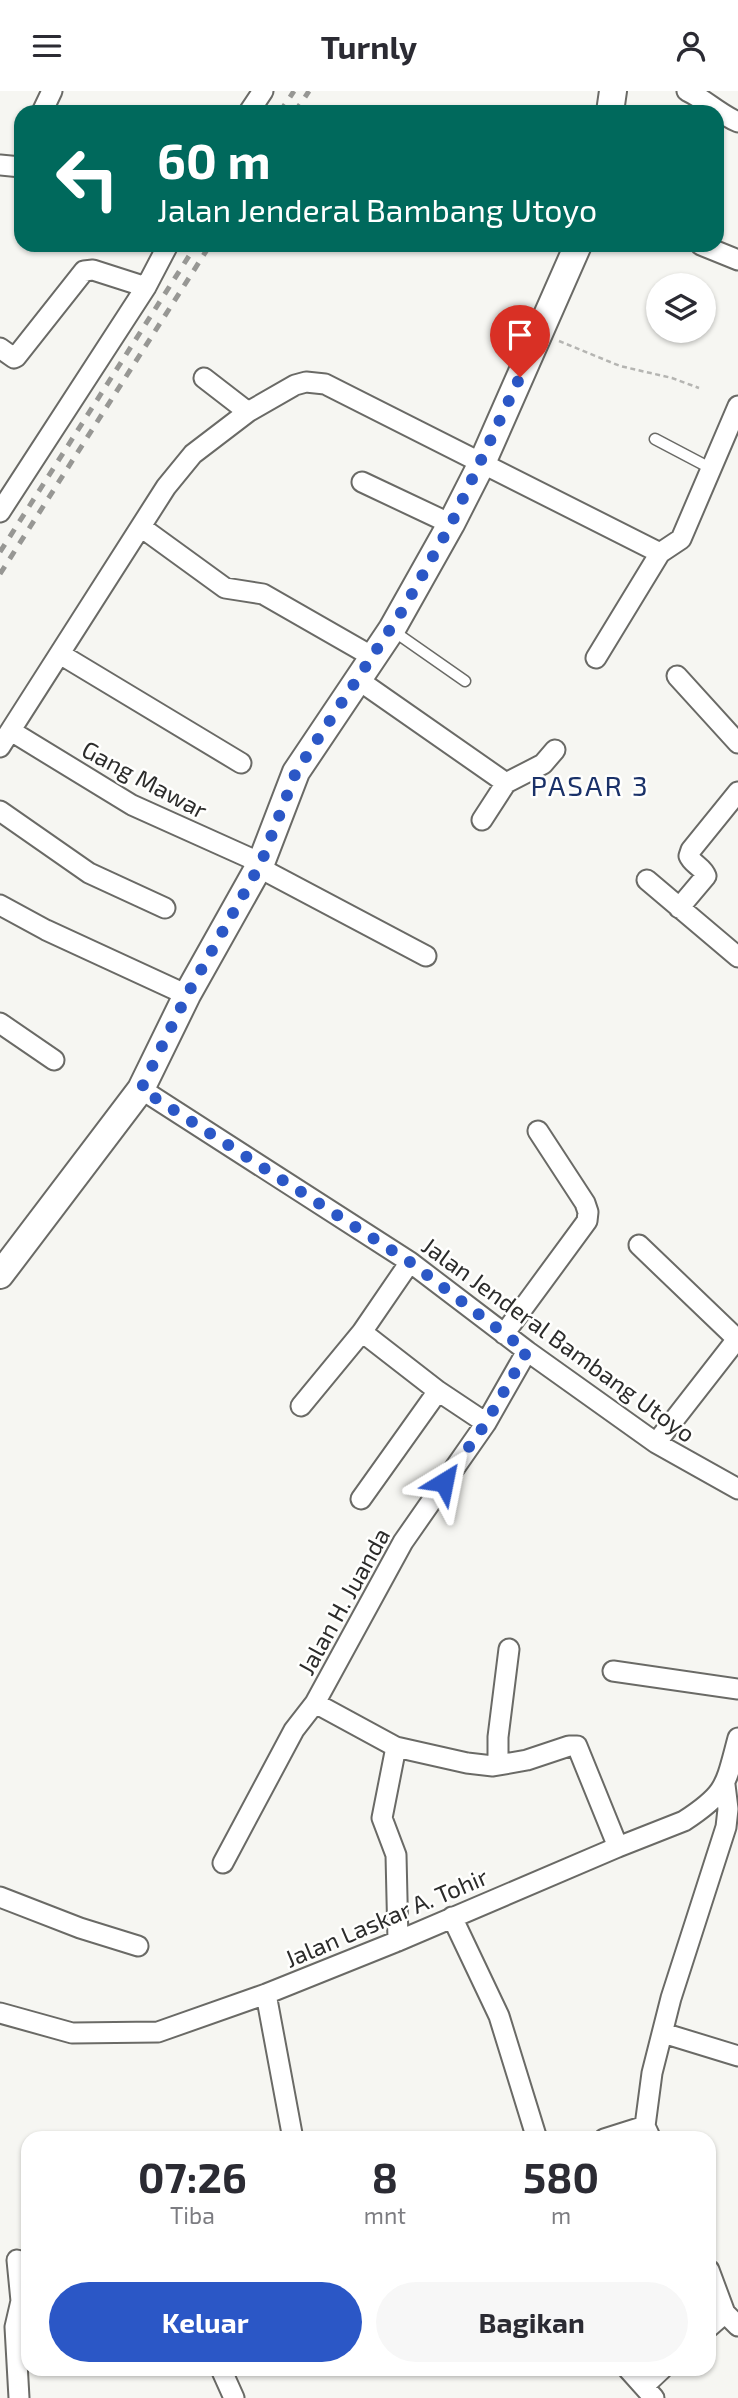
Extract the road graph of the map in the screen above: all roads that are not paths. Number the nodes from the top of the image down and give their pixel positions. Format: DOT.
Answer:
graph roads {
  1 [pos="687,91"];
  2 [pos="712,105"];
  3 [pos="164,252"];
  4 [pos="575,252"];
  5 [pos="718,252"];
  6 [pos="738,260"];
  7 [pos="146,287"];
  8 [pos="0,348"];
  9 [pos="204,378"];
  10 [pos="738,406"];
  11 [pos="248,412"];
  12 [pos="655,439"];
  13 [pos="481,463"];
  14 [pos="713,469"];
  15 [pos="362,482"];
  16 [pos="0,512"];
  17 [pos="451,524"];
  18 [pos="141,527"];
  19 [pos="660,553"];
  20 [pos="392,629"];
  21 [pos="60,655"];
  22 [pos="373,657"];
  23 [pos="596,658"];
  24 [pos="677,677"];
  25 [pos="358,679"];
  26 [pos="465,681"];
  27 [pos="5,739"];
  28 [pos="738,743"];
  29 [pos="555,750"];
  30 [pos="241,763"];
  31 [pos="506,783"];
  32 [pos="738,792"];
  33 [pos="0,811"];
  34 [pos="482,820"];
  35 [pos="259,865"];
  36 [pos="647,880"];
  37 [pos="0,905"];
  38 [pos="164,908"];
  39 [pos="679,908"];
  40 [pos="426,956"];
  41 [pos="738,957"];
  42 [pos="187,995"];
  43 [pos="0,1023"];
  44 [pos="54,1060"];
  45 [pos="141,1089"];
  46 [pos="537,1131"];
  47 [pos="639,1245"];
  48 [pos="410,1262"];
  49 [pos="0,1275"];
  50 [pos="362,1332"];
  51 [pos="505,1334"];
  52 [pos="527,1351"];
  53 [pos="438,1391"];
  54 [pos="301,1406"];
  55 [pos="486,1423"];
  56 [pos="656,1443"];
  57 [pos="738,1489"];
  58 [pos="361,1499"];
  59 [pos="509,1649"];
  60 [pos="613,1671"];
  61 [pos="738,1689"];
  62 [pos="315,1703"];
  63 [pos="738,1738"];
  64 [pos="396,1747"];
  65 [pos="498,1764"];
  66 [pos="726,1785"];
  67 [pos="618,1847"];
  68 [pos="223,1863"];
  69 [pos="0,1897"];
  70 [pos="452,1917"];
  71 [pos="398,1941"];
  72 [pos="138,1946"];
  73 [pos="266,1994"];
  74 [pos="0,2013"];
  75 [pos="663,2033"];
  76 [pos="738,2056"];
  77 [pos="292,2131"];
  78 [pos="535,2131"];
  79 [pos="648,2131"];
  80 [pos="15,2260"];
  81 [pos="716,2285"];
  82 [pos="732,2319"];
  83 [pos="224,2376"];
  84 [pos="634,2376"];
  85 [pos="658,2376"];
  86 [pos="649,2392"];
  87 [pos="19,2398"];
  88 [pos="234,2398"];
  1 -- 2 [label="street"];
  3 -- 7 [label="street"];
  4 -- 13 [label="main road"];
  5 -- 6 [label="street"];
  7 -- 8 [label="street"];
  7 -- 16 [label="street"];
  9 -- 11 [label="street"];
  10 -- 14 [label="street"];
  11 -- 13 [label="street"];
  11 -- 18 [label="street"];
  12 -- 14 [label="lane"];
  13 -- 17 [label="main road"];
  13 -- 19 [label="street"];
  14 -- 19 [label="street"];
  15 -- 17 [label="street"];
  17 -- 20 [label="main road"];
  18 -- 21 [label="street"];
  18 -- 22 [label="street"];
  19 -- 23 [label="street"];
  20 -- 22 [label="main road"];
  20 -- 26 [label="lane"];
  21 -- 27 [label="street"];
  21 -- 30 [label="street"];
  22 -- 25 [label="main road"];
  24 -- 28 [label="street"];
  25 -- 31 [label="street"];
  25 -- 35 [label="main road"];
  27 -- 35 [label="street, Gang Mawar"];
  29 -- 31 [label="street"];
  31 -- 34 [label="street"];
  32 -- 39 [label="street"];
  33 -- 38 [label="street"];
  35 -- 40 [label="street, Gang Mawar"];
  35 -- 42 [label="main road"];
  36 -- 39 [label="street"];
  37 -- 42 [label="street"];
  39 -- 41 [label="street"];
  42 -- 45 [label="main road"];
  43 -- 44 [label="street"];
  45 -- 48 [label="street, Jalan Jenderal Bambang Utoyo"];
  45 -- 49 [label="main road"];
  46 -- 51 [label="street"];
  47 -- 56 [label="street"];
  48 -- 50 [label="street"];
  48 -- 51 [label="street, Jalan Jenderal Bambang Utoyo"];
  50 -- 53 [label="street"];
  50 -- 54 [label="street"];
  51 -- 52 [label="street, Jalan Jenderal Bambang Utoyo"];
  52 -- 55 [label="street, Jalan H. Juanda"];
  52 -- 56 [label="street, Jalan Jenderal Bambang Utoyo"];
  53 -- 55 [label="street"];
  53 -- 58 [label="street"];
  55 -- 62 [label="street, Jalan H. Juanda"];
  56 -- 57 [label="street, Jalan Jenderal Bambang Utoyo"];
  59 -- 65 [label="street"];
  60 -- 61 [label="street"];
  62 -- 64 [label="street, Jalan H. Juanda"];
  62 -- 68 [label="street"];
  63 -- 66 [label="street, Jalan Laskar A. Tohir"];
  64 -- 65 [label="street, Jalan H. Juanda"];
  64 -- 71 [label="street"];
  65 -- 67 [label="street, Jalan H. Juanda"];
  66 -- 67 [label="street, Jalan Laskar A. Tohir"];
  66 -- 75 [label="street"];
  67 -- 70 [label="street, Jalan Laskar A. Tohir"];
  69 -- 72 [label="street"];
  70 -- 71 [label="street, Jalan Laskar A. Tohir"];
  70 -- 78 [label="street"];
  71 -- 73 [label="street, Jalan Laskar A. Tohir"];
  73 -- 74 [label="street, Jalan Laskar A. Tohir"];
  73 -- 77 [label="street"];
  75 -- 76 [label="street"];
  75 -- 79 [label="street"];
  80 -- 87 [label="street"];
  81 -- 82 [label="street"];
  83 -- 88 [label="street"];
  84 -- 86 [label="street"];
  85 -- 86 [label="street"];
}
